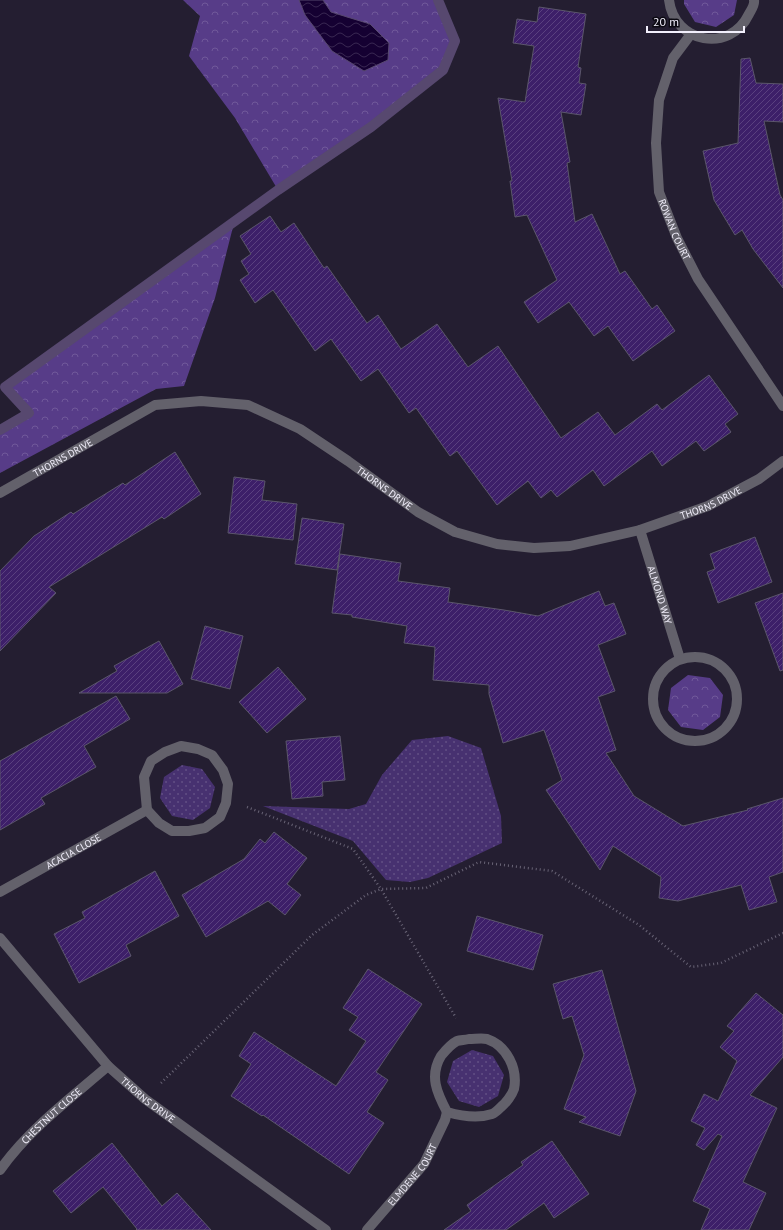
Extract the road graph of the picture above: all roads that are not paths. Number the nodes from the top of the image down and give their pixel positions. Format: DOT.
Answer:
graph roads {
  1 [pos="670,0"];
  2 [pos="754,0"];
  3 [pos="690,34"];
  4 [pos="783,406"];
  5 [pos="783,461"];
  6 [pos="0,494"];
  7 [pos="640,530"];
  8 [pos="680,659"];
  9 [pos="147,810"];
  10 [pos="0,892"];
  11 [pos="0,938"];
  12 [pos="108,1066"];
  13 [pos="447,1112"];
  14 [pos="0,1170"];
  15 [pos="326,1230"];
  16 [pos="367,1230"];
  1 -- 3 [label="street"];
  2 -- 3 [label="street"];
  3 -- 4 [label="street, ROWAN COURT"];
  5 -- 7 [label="street, THORNS DRIVE"];
  6 -- 7 [label="street, THORNS DRIVE"];
  7 -- 8 [label="street, ALMOND WAY"];
  8 -- 8 [label="street"];
  9 -- 9 [label="street"];
  9 -- 10 [label="street, ACACIA CLOSE"];
  11 -- 12 [label="street, THORNS DRIVE"];
  12 -- 14 [label="street, CHESTNUT CLOSE"];
  12 -- 15 [label="street, THORNS DRIVE"];
  13 -- 13 [label="street"];
  13 -- 16 [label="street, ELMDENE COURT"];
}
